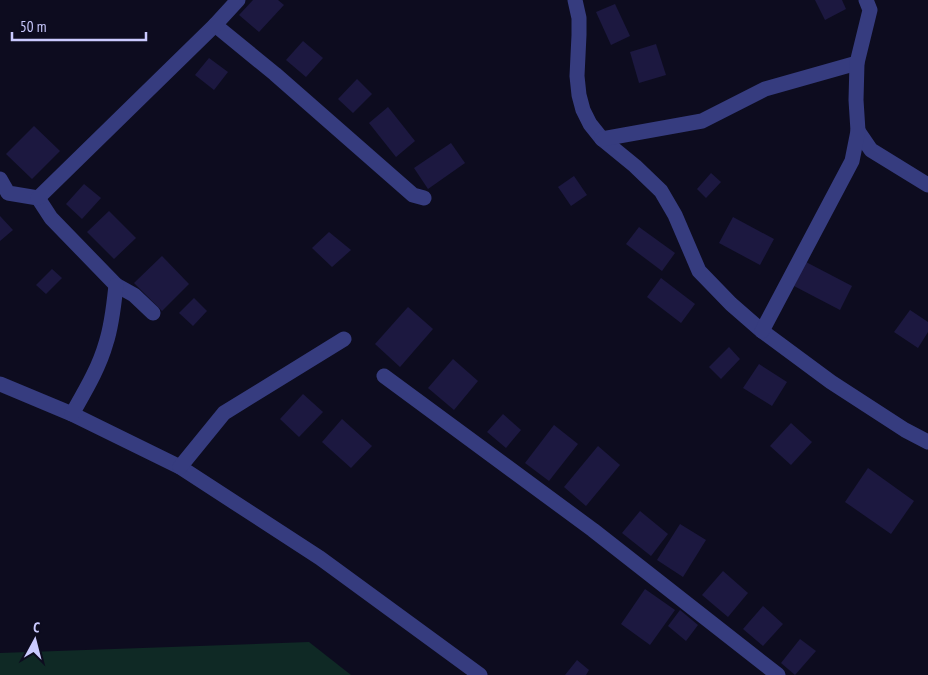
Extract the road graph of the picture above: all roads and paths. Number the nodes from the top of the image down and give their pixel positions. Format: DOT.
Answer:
graph roads {
  1 [pos="238,0"];
  2 [pos="575,0"];
  3 [pos="866,0"];
  4 [pos="215,25"];
  5 [pos="857,63"];
  6 [pos="858,132"];
  7 [pos="602,139"];
  8 [pos="0,179"];
  9 [pos="928,185"];
  10 [pos="4,195"];
  11 [pos="38,198"];
  12 [pos="424,198"];
  13 [pos="116,285"];
  14 [pos="153,313"];
  15 [pos="762,331"];
  16 [pos="344,339"];
  17 [pos="384,376"];
  18 [pos="0,384"];
  19 [pos="72,414"];
  20 [pos="928,442"];
  21 [pos="180,467"];
  22 [pos="480,675"];
  23 [pos="778,675"];
  1 -- 4 [label="street"];
  2 -- 7 [label="street"];
  3 -- 5 [label="street"];
  4 -- 11 [label="street"];
  4 -- 12 [label="street"];
  5 -- 6 [label="street"];
  5 -- 7 [label="street"];
  6 -- 9 [label="street"];
  6 -- 15 [label="street"];
  7 -- 15 [label="street"];
  8 -- 10 [label="street"];
  10 -- 11 [label="street"];
  11 -- 13 [label="street"];
  13 -- 14 [label="street"];
  13 -- 19 [label="street"];
  15 -- 20 [label="street"];
  16 -- 21 [label="street"];
  17 -- 23 [label="street"];
  18 -- 19 [label="street"];
  19 -- 21 [label="street"];
  21 -- 22 [label="street"];
}
